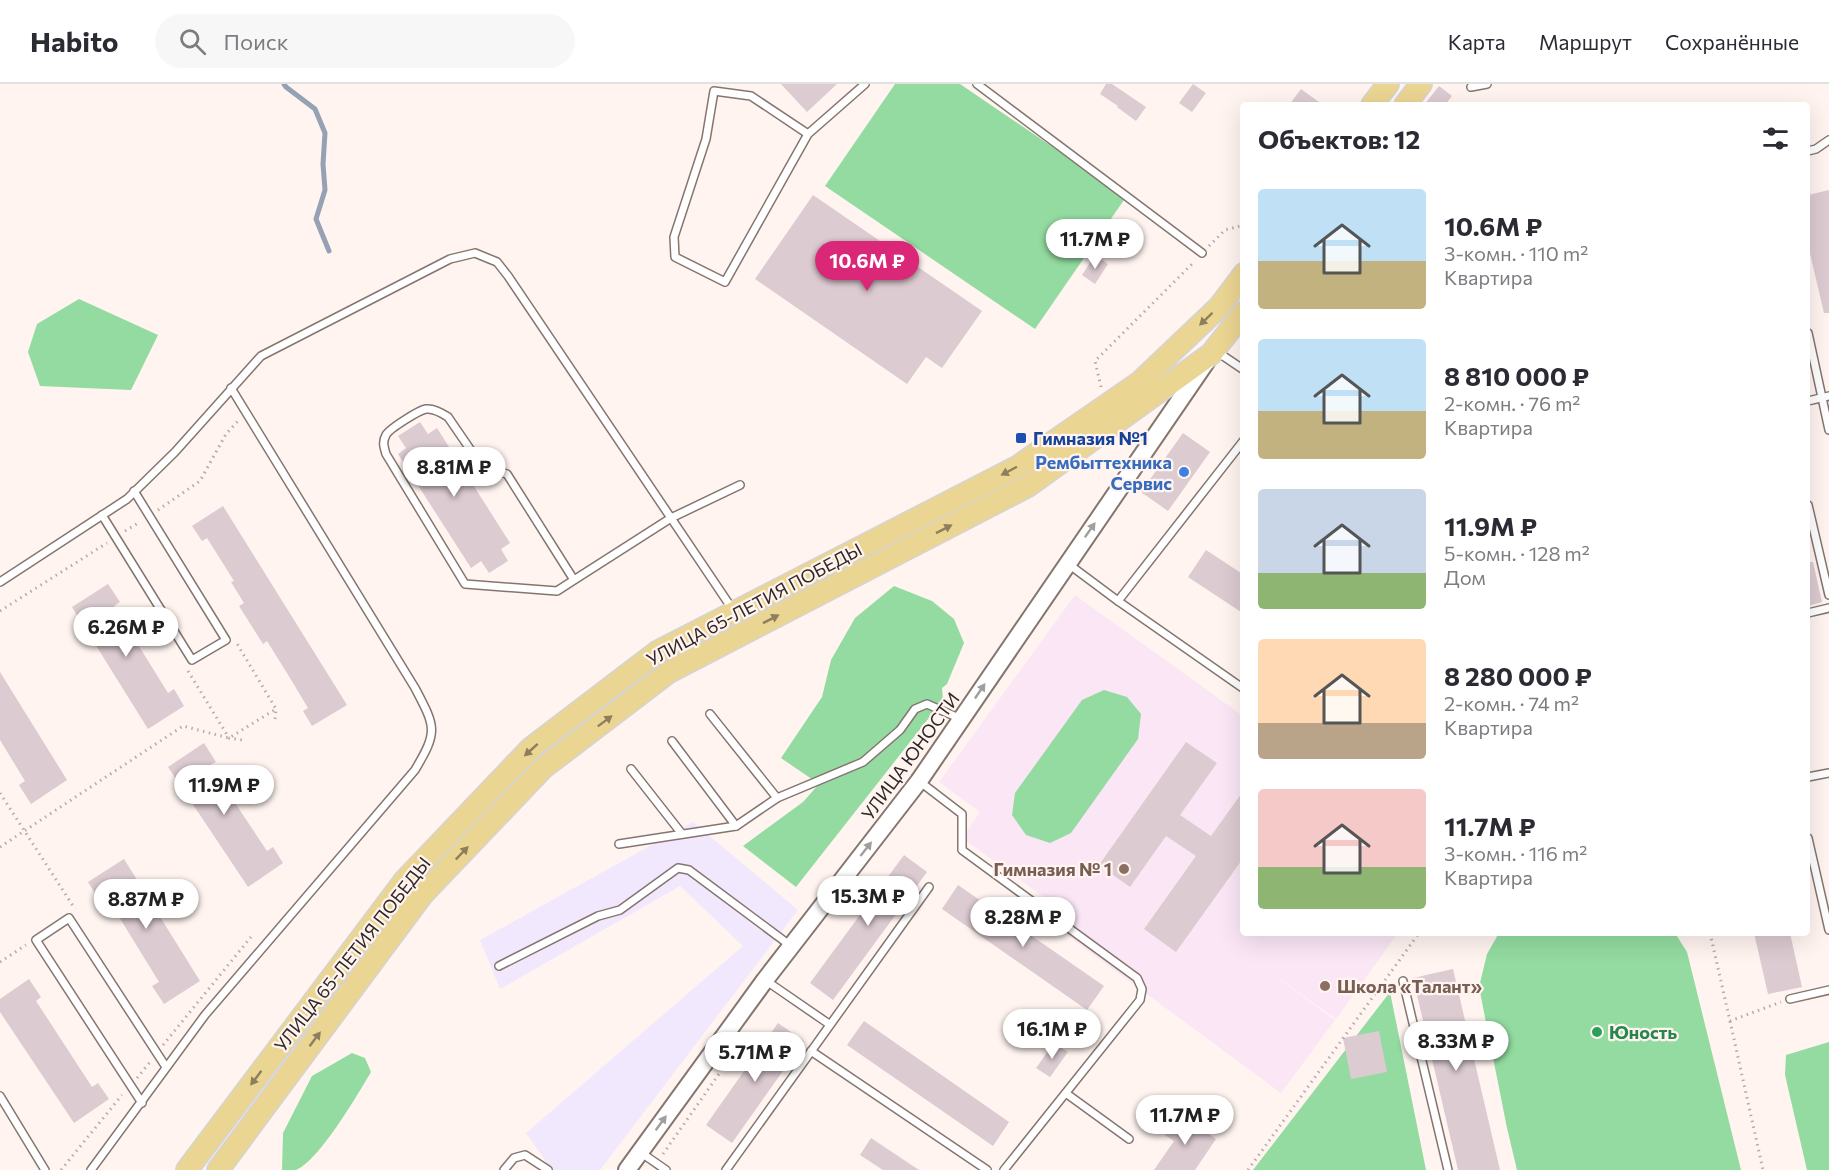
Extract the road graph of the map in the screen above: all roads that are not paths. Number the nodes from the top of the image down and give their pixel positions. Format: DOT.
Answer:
graph roads {
  1 [pos="865,84"];
  2 [pos="977,84"];
  3 [pos="1388,84"];
  4 [pos="1421,84"];
  5 [pos="1487,84"];
  6 [pos="1472,87"];
  7 [pos="1374,102"];
  8 [pos="1407,102"];
  9 [pos="808,134"];
  10 [pos="1829,140"];
  11 [pos="1810,150"];
  12 [pos="1202,254"];
  13 [pos="1240,279"];
  14 [pos="1240,317"];
  15 [pos="1810,341"];
  16 [pos="1213,352"];
  17 [pos="1240,367"];
  18 [pos="231,388"];
  19 [pos="1825,397"];
  20 [pos="1810,401"];
  21 [pos="1829,430"];
  22 [pos="1240,445"];
  23 [pos="740,485"];
  24 [pos="134,491"];
  25 [pos="1810,514"];
  26 [pos="102,515"];
  27 [pos="671,518"];
  28 [pos="1067,563"];
  29 [pos="574,580"];
  30 [pos="0,582"];
  31 [pos="1829,596"];
  32 [pos="1118,601"];
  33 [pos="1829,608"];
  34 [pos="735,612"];
  35 [pos="1810,613"];
  36 [pos="1240,686"];
  37 [pos="710,714"];
  38 [pos="961,719"];
  39 [pos="672,741"];
  40 [pos="631,769"];
  41 [pos="1829,773"];
  42 [pos="1810,777"];
  43 [pos="919,781"];
  44 [pos="777,798"];
  45 [pos="736,826"];
  46 [pos="682,834"];
  47 [pos="619,844"];
  48 [pos="1810,847"];
  49 [pos="929,887"];
  50 [pos="1829,930"];
  51 [pos="791,946"];
  52 [pos="499,966"];
  53 [pos="765,980"];
  54 [pos="1403,981"];
  55 [pos="1829,990"];
  56 [pos="1790,999"];
  57 [pos="829,1024"];
  58 [pos="811,1051"];
  59 [pos="166,1067"];
  60 [pos="1067,1094"];
  61 [pos="0,1096"];
  62 [pos="142,1103"];
  63 [pos="1129,1139"];
  64 [pos="640,1152"];
  65 [pos="45,1170"];
  66 [pos="91,1170"];
  67 [pos="187,1170"];
  68 [pos="218,1170"];
  69 [pos="504,1170"];
  70 [pos="548,1170"];
  71 [pos="627,1170"];
  72 [pos="666,1170"];
  73 [pos="726,1170"];
  74 [pos="987,1170"];
  75 [pos="1004,1170"];
  76 [pos="1448,1170"];
  1 -- 9 [label="lane"];
  2 -- 12 [label="lane"];
  3 -- 7 [label="main road"];
  4 -- 8 [label="main road"];
  5 -- 6 [label="lane"];
  9 -- 9 [label="lane"];
  10 -- 11 [label="lane"];
  13 -- 34 [label="main road, УЛИЦА 65-ЛЕТИЯ ПОБЕДЫ, one-way"];
  14 -- 16 [label="main road, УЛИЦА 65-ЛЕТИЯ ПОБЕДЫ"];
  15 -- 19 [label="lane"];
  16 -- 17 [label="lane"];
  28 -- 16 [label="street, УЛИЦА ЮНОСТИ, one-way"];
  68 -- 16 [label="main road, УЛИЦА 65-ЛЕТИЯ ПОБЕДЫ, one-way"];
  18 -- 24 [label="lane"];
  18 -- 27 [label="lane"];
  18 -- 59 [label="lane"];
  19 -- 20 [label="lane"];
  19 -- 21 [label="lane"];
  22 -- 32 [label="lane"];
  23 -- 27 [label="lane"];
  24 -- 26 [label="lane"];
  24 -- 26 [label="lane"];
  25 -- 31 [label="lane"];
  26 -- 30 [label="lane"];
  27 -- 29 [label="lane"];
  27 -- 34 [label="lane"];
  28 -- 32 [label="lane"];
  38 -- 28 [label="street, УЛИЦА ЮНОСТИ, one-way"];
  29 -- 29 [label="lane"];
  32 -- 36 [label="lane"];
  33 -- 35 [label="lane"];
  34 -- 67 [label="main road, УЛИЦА 65-ЛЕТИЯ ПОБЕДЫ, one-way"];
  37 -- 44 [label="lane"];
  38 -- 43 [label="street, УЛИЦА ЮНОСТИ"];
  38 -- 44 [label="lane"];
  39 -- 45 [label="lane"];
  40 -- 46 [label="lane"];
  41 -- 42 [label="lane"];
  51 -- 43 [label="street, УЛИЦА ЮНОСТИ, one-way"];
  43 -- 60 [label="lane"];
  44 -- 45 [label="lane"];
  45 -- 46 [label="lane"];
  46 -- 47 [label="lane"];
  48 -- 50 [label="lane"];
  49 -- 57 [label="lane"];
  51 -- 52 [label="lane"];
  51 -- 53 [label="street, УЛИЦА ЮНОСТИ"];
  53 -- 57 [label="lane"];
  64 -- 53 [label="street, УЛИЦА ЮНОСТИ, one-way"];
  54 -- 76 [label="lane"];
  55 -- 56 [label="lane"];
  57 -- 58 [label="lane"];
  58 -- 73 [label="lane"];
  58 -- 74 [label="lane"];
  59 -- 62 [label="lane"];
  59 -- 62 [label="lane"];
  60 -- 63 [label="lane"];
  60 -- 75 [label="lane"];
  61 -- 65 [label="lane"];
  62 -- 66 [label="lane"];
  64 -- 71 [label="street, УЛИЦА ЮНОСТИ"];
  64 -- 72 [label="lane"];
  69 -- 70 [label="lane"];
}
